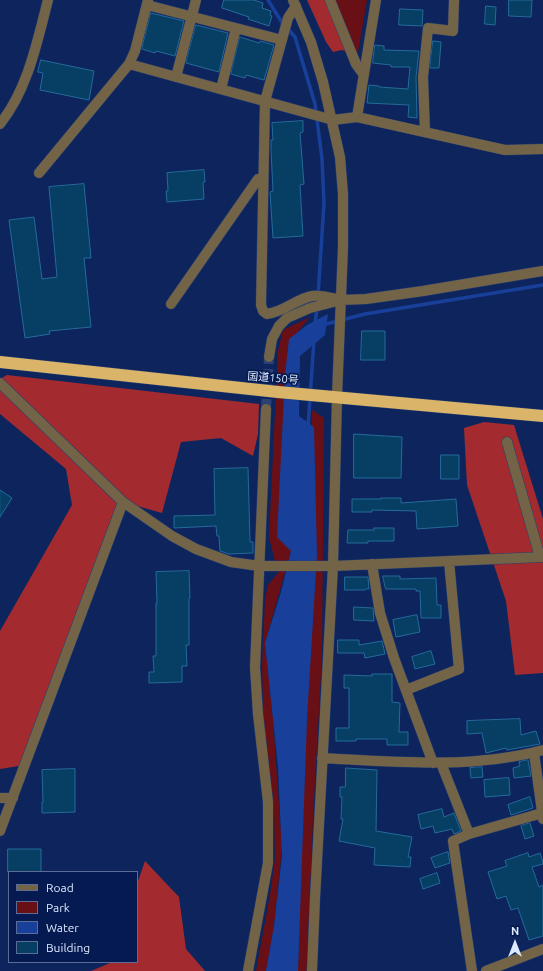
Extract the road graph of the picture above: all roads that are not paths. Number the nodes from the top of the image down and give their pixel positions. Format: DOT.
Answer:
graph roads {
  1 [pos="48,0"];
  2 [pos="196,0"];
  3 [pos="330,0"];
  4 [pos="376,0"];
  5 [pos="454,0"];
  6 [pos="147,3"];
  7 [pos="294,3"];
  8 [pos="192,17"];
  9 [pos="236,28"];
  10 [pos="282,40"];
  11 [pos="129,64"];
  12 [pos="364,75"];
  13 [pos="176,77"];
  14 [pos="221,89"];
  15 [pos="265,101"];
  16 [pos="357,117"];
  17 [pos="333,120"];
  18 [pos="0,124"];
  19 [pos="425,132"];
  20 [pos="543,149"];
  21 [pos="39,173"];
  22 [pos="264,179"];
  23 [pos="543,271"];
  24 [pos="171,304"];
  25 [pos="341,304"];
  26 [pos="269,357"];
  27 [pos="0,362"];
  28 [pos="0,383"];
  29 [pos="333,396"];
  30 [pos="266,409"];
  31 [pos="543,416"];
  32 [pos="507,442"];
  33 [pos="123,502"];
  34 [pos="541,557"];
  35 [pos="449,561"];
  36 [pos="372,564"];
  37 [pos="259,566"];
  38 [pos="328,566"];
  39 [pos="406,690"];
  40 [pos="538,751"];
  41 [pos="322,758"];
  42 [pos="437,763"];
  43 [pos="0,798"];
  44 [pos="12,798"];
  45 [pos="543,816"];
  46 [pos="0,831"];
  47 [pos="469,834"];
  48 [pos="543,949"];
  49 [pos="248,971"];
  50 [pos="312,971"];
  51 [pos="472,971"];
  52 [pos="486,971"];
  1 -- 18 [label="street"];
  2 -- 8 [label="street"];
  3 -- 12 [label="street"];
  4 -- 12 [label="street"];
  5 -- 19 [label="street"];
  6 -- 8 [label="street"];
  6 -- 11 [label="street"];
  7 -- 10 [label="street"];
  7 -- 17 [label="street"];
  8 -- 9 [label="street"];
  8 -- 13 [label="street"];
  9 -- 10 [label="street"];
  9 -- 14 [label="street"];
  10 -- 15 [label="street"];
  11 -- 13 [label="street"];
  11 -- 21 [label="street"];
  12 -- 16 [label="street"];
  13 -- 14 [label="street"];
  14 -- 15 [label="street"];
  15 -- 17 [label="street"];
  15 -- 22 [label="street"];
  16 -- 17 [label="street"];
  16 -- 19 [label="street"];
  17 -- 25 [label="street"];
  19 -- 20 [label="street"];
  22 -- 24 [label="street"];
  22 -- 25 [label="street"];
  23 -- 25 [label="street"];
  25 -- 26 [label="street"];
  25 -- 29 [label="street"];
  27 -- 29 [label="highway, 国道150号"];
  28 -- 33 [label="street"];
  29 -- 31 [label="highway, 国道150号"];
  29 -- 38 [label="street"];
  30 -- 37 [label="street"];
  32 -- 34 [label="street"];
  33 -- 37 [label="street"];
  33 -- 44 [label="street"];
  34 -- 35 [label="street"];
  35 -- 36 [label="street"];
  35 -- 39 [label="street"];
  36 -- 38 [label="street"];
  36 -- 39 [label="street"];
  37 -- 38 [label="street"];
  37 -- 49 [label="street"];
  38 -- 41 [label="street"];
  39 -- 42 [label="street"];
  40 -- 42 [label="street"];
  40 -- 45 [label="street"];
  41 -- 42 [label="street"];
  41 -- 50 [label="street"];
  42 -- 47 [label="street"];
  43 -- 44 [label="street"];
  44 -- 46 [label="street"];
  45 -- 47 [label="street"];
  47 -- 51 [label="street"];
  48 -- 52 [label="street"];
}
